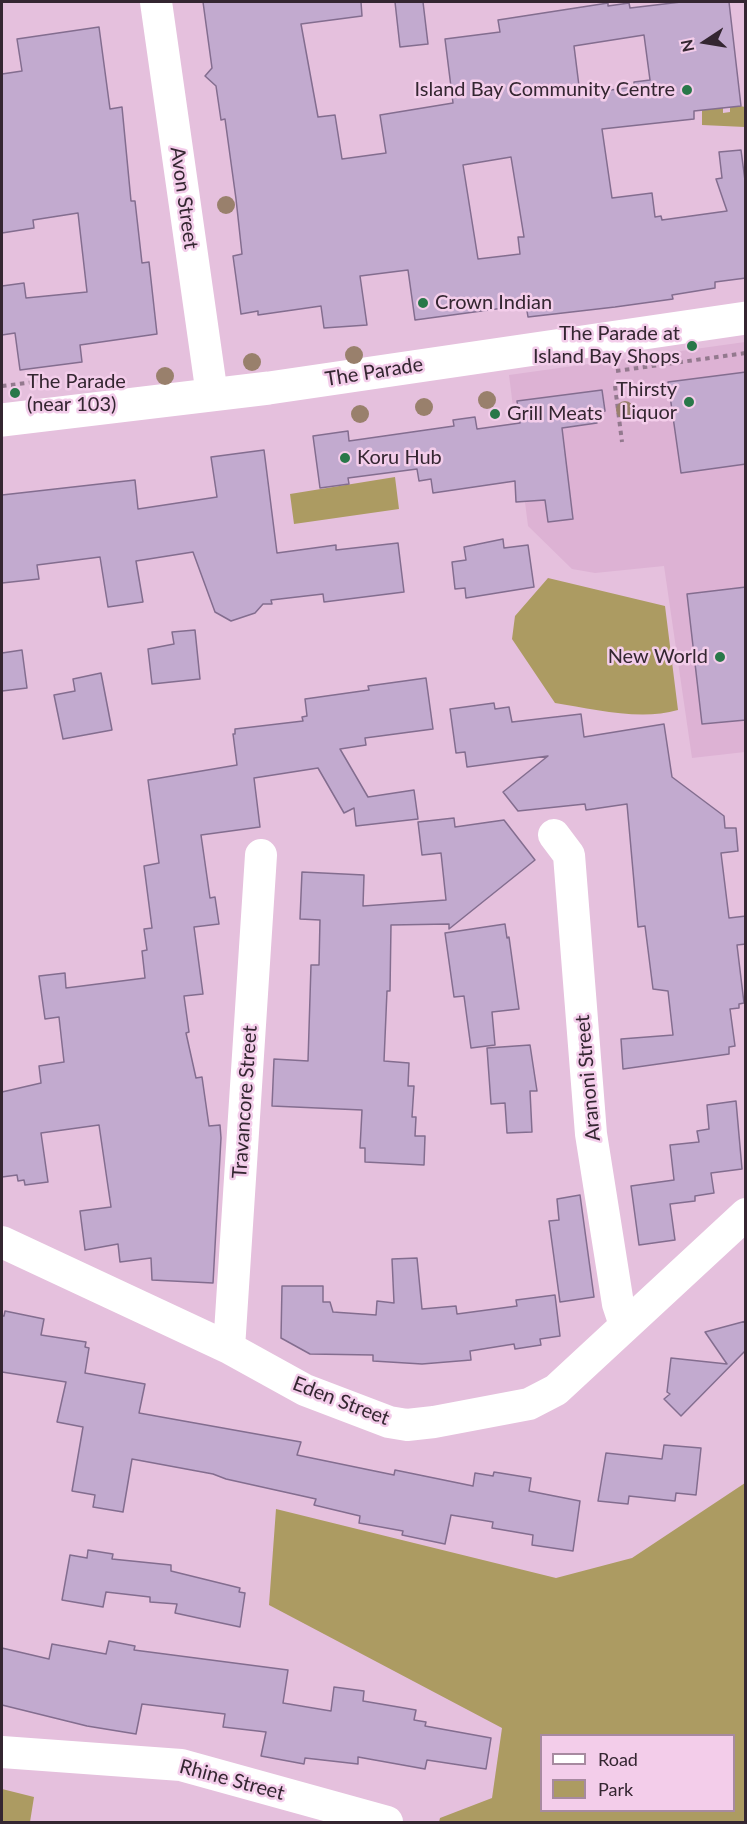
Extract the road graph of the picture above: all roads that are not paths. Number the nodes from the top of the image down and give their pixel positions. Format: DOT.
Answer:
graph roads {
  1 [pos="156,2"];
  2 [pos="746,318"];
  3 [pos="212,395"];
  4 [pos="2,420"];
  5 [pos="554,835"];
  6 [pos="261,855"];
  7 [pos="746,1214"];
  8 [pos="2,1242"];
  9 [pos="625,1325"];
  10 [pos="229,1348"];
  11 [pos="2,1752"];
  12 [pos="387,1822"];
  1 -- 3 [label="street, Avon Street"];
  2 -- 3 [label="main road, The Parade"];
  3 -- 4 [label="main road, The Parade"];
  5 -- 9 [label="street, Aranoni Street"];
  6 -- 10 [label="street, Travancore Street"];
  7 -- 9 [label="street, Eden Street"];
  8 -- 10 [label="street, Eden Street"];
  9 -- 10 [label="street, Eden Street"];
  11 -- 12 [label="street, Rhine Street"];
}
